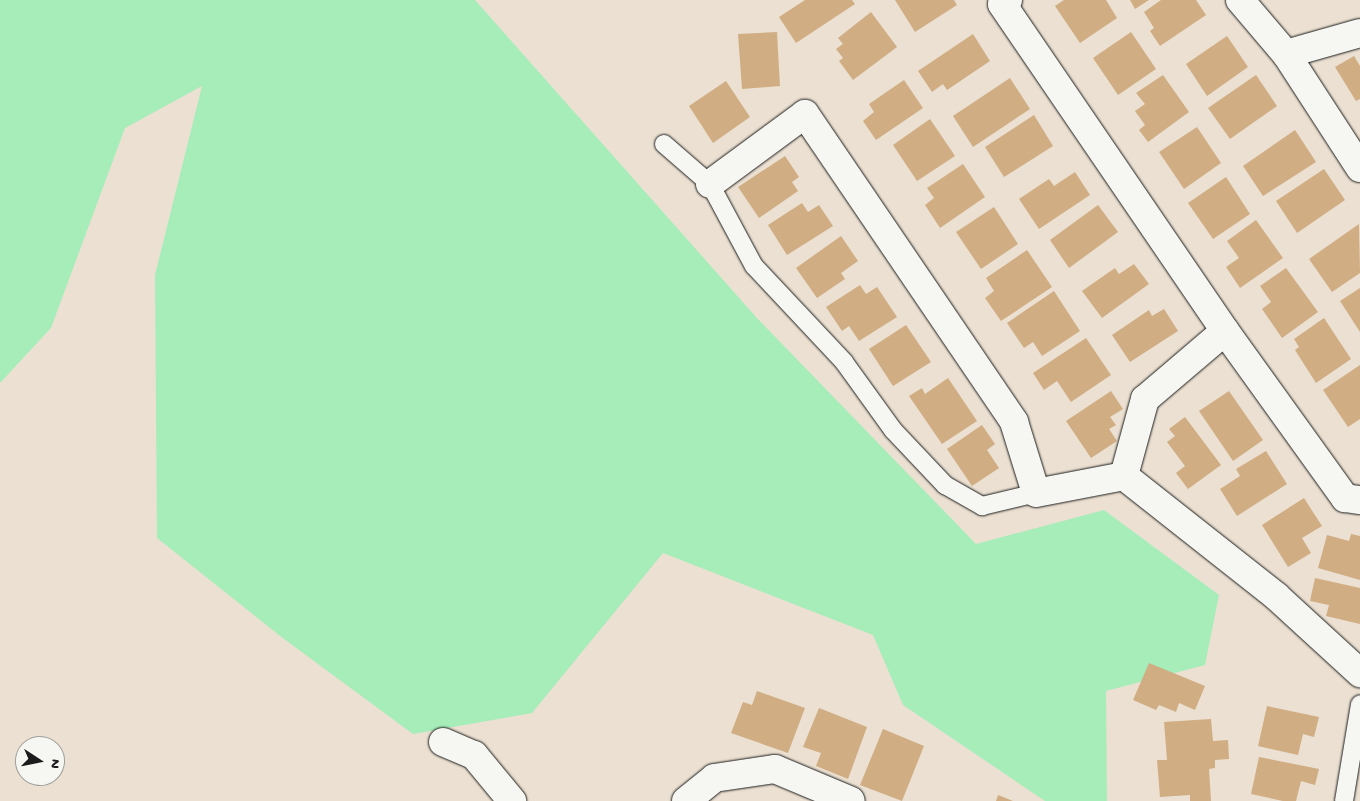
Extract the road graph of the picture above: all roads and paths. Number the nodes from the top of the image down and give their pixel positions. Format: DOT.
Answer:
graph roads {
  1 [pos="1008,0"];
  2 [pos="1240,0"];
  3 [pos="1360,33"];
  4 [pos="1286,54"];
  5 [pos="664,144"];
  6 [pos="1360,168"];
  7 [pos="710,184"];
  8 [pos="1225,331"];
  9 [pos="1124,476"];
  10 [pos="1036,493"];
  11 [pos="1360,500"];
  12 [pos="1360,673"];
  13 [pos="1360,704"];
  14 [pos="443,742"];
  15 [pos="512,801"];
  16 [pos="686,801"];
  17 [pos="851,801"];
  18 [pos="1344,801"];
  1 -- 8 [label="street"];
  2 -- 4 [label="street"];
  3 -- 4 [label="street"];
  4 -- 6 [label="street"];
  5 -- 7 [label="lane"];
  7 -- 10 [label="lane"];
  7 -- 10 [label="street"];
  8 -- 9 [label="street"];
  8 -- 11 [label="street"];
  9 -- 10 [label="street"];
  9 -- 12 [label="street"];
  13 -- 18 [label="lane"];
  14 -- 15 [label="street"];
  16 -- 17 [label="street"];
}
